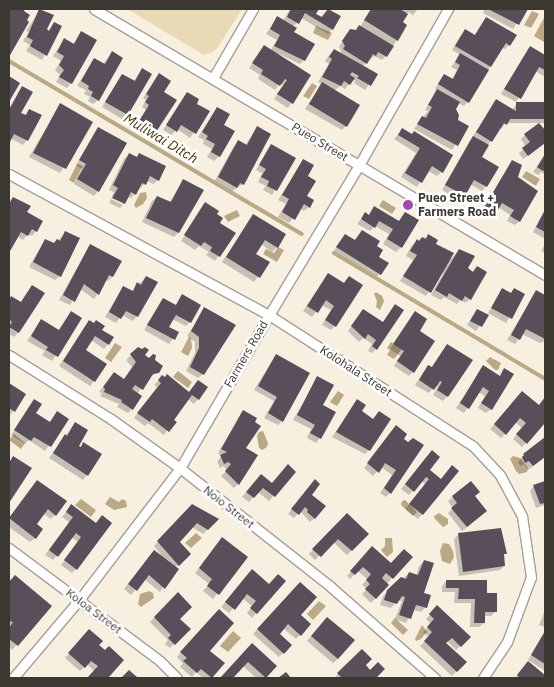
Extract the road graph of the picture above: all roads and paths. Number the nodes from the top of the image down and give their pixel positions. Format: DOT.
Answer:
graph roads {
  1 [pos="94,9"];
  2 [pos="253,9"];
  3 [pos="448,9"];
  4 [pos="213,78"];
  5 [pos="359,165"];
  6 [pos="9,174"];
  7 [pos="545,275"];
  8 [pos="269,315"];
  9 [pos="9,354"];
  10 [pos="180,468"];
  11 [pos="9,548"];
  12 [pos="79,600"];
  13 [pos="13,678"];
  14 [pos="177,678"];
  15 [pos="435,678"];
  16 [pos="483,678"];
  1 -- 4 [label="street, Pueo Street"];
  2 -- 4 [label="street"];
  3 -- 5 [label="street, Farmers Road"];
  4 -- 5 [label="street, Pueo Street"];
  5 -- 7 [label="street, Pueo Street"];
  5 -- 8 [label="street, Farmers Road"];
  6 -- 8 [label="street, Kolohala Street"];
  8 -- 10 [label="street, Farmers Road"];
  8 -- 16 [label="street, Kolohala Street"];
  9 -- 10 [label="street, Noio Street"];
  10 -- 12 [label="street, Farmers Road"];
  10 -- 15 [label="street, Noio Street"];
  11 -- 12 [label="street, Koloa Street"];
  12 -- 13 [label="street, Farmers Road"];
  12 -- 14 [label="street, Koloa Street"];
}
